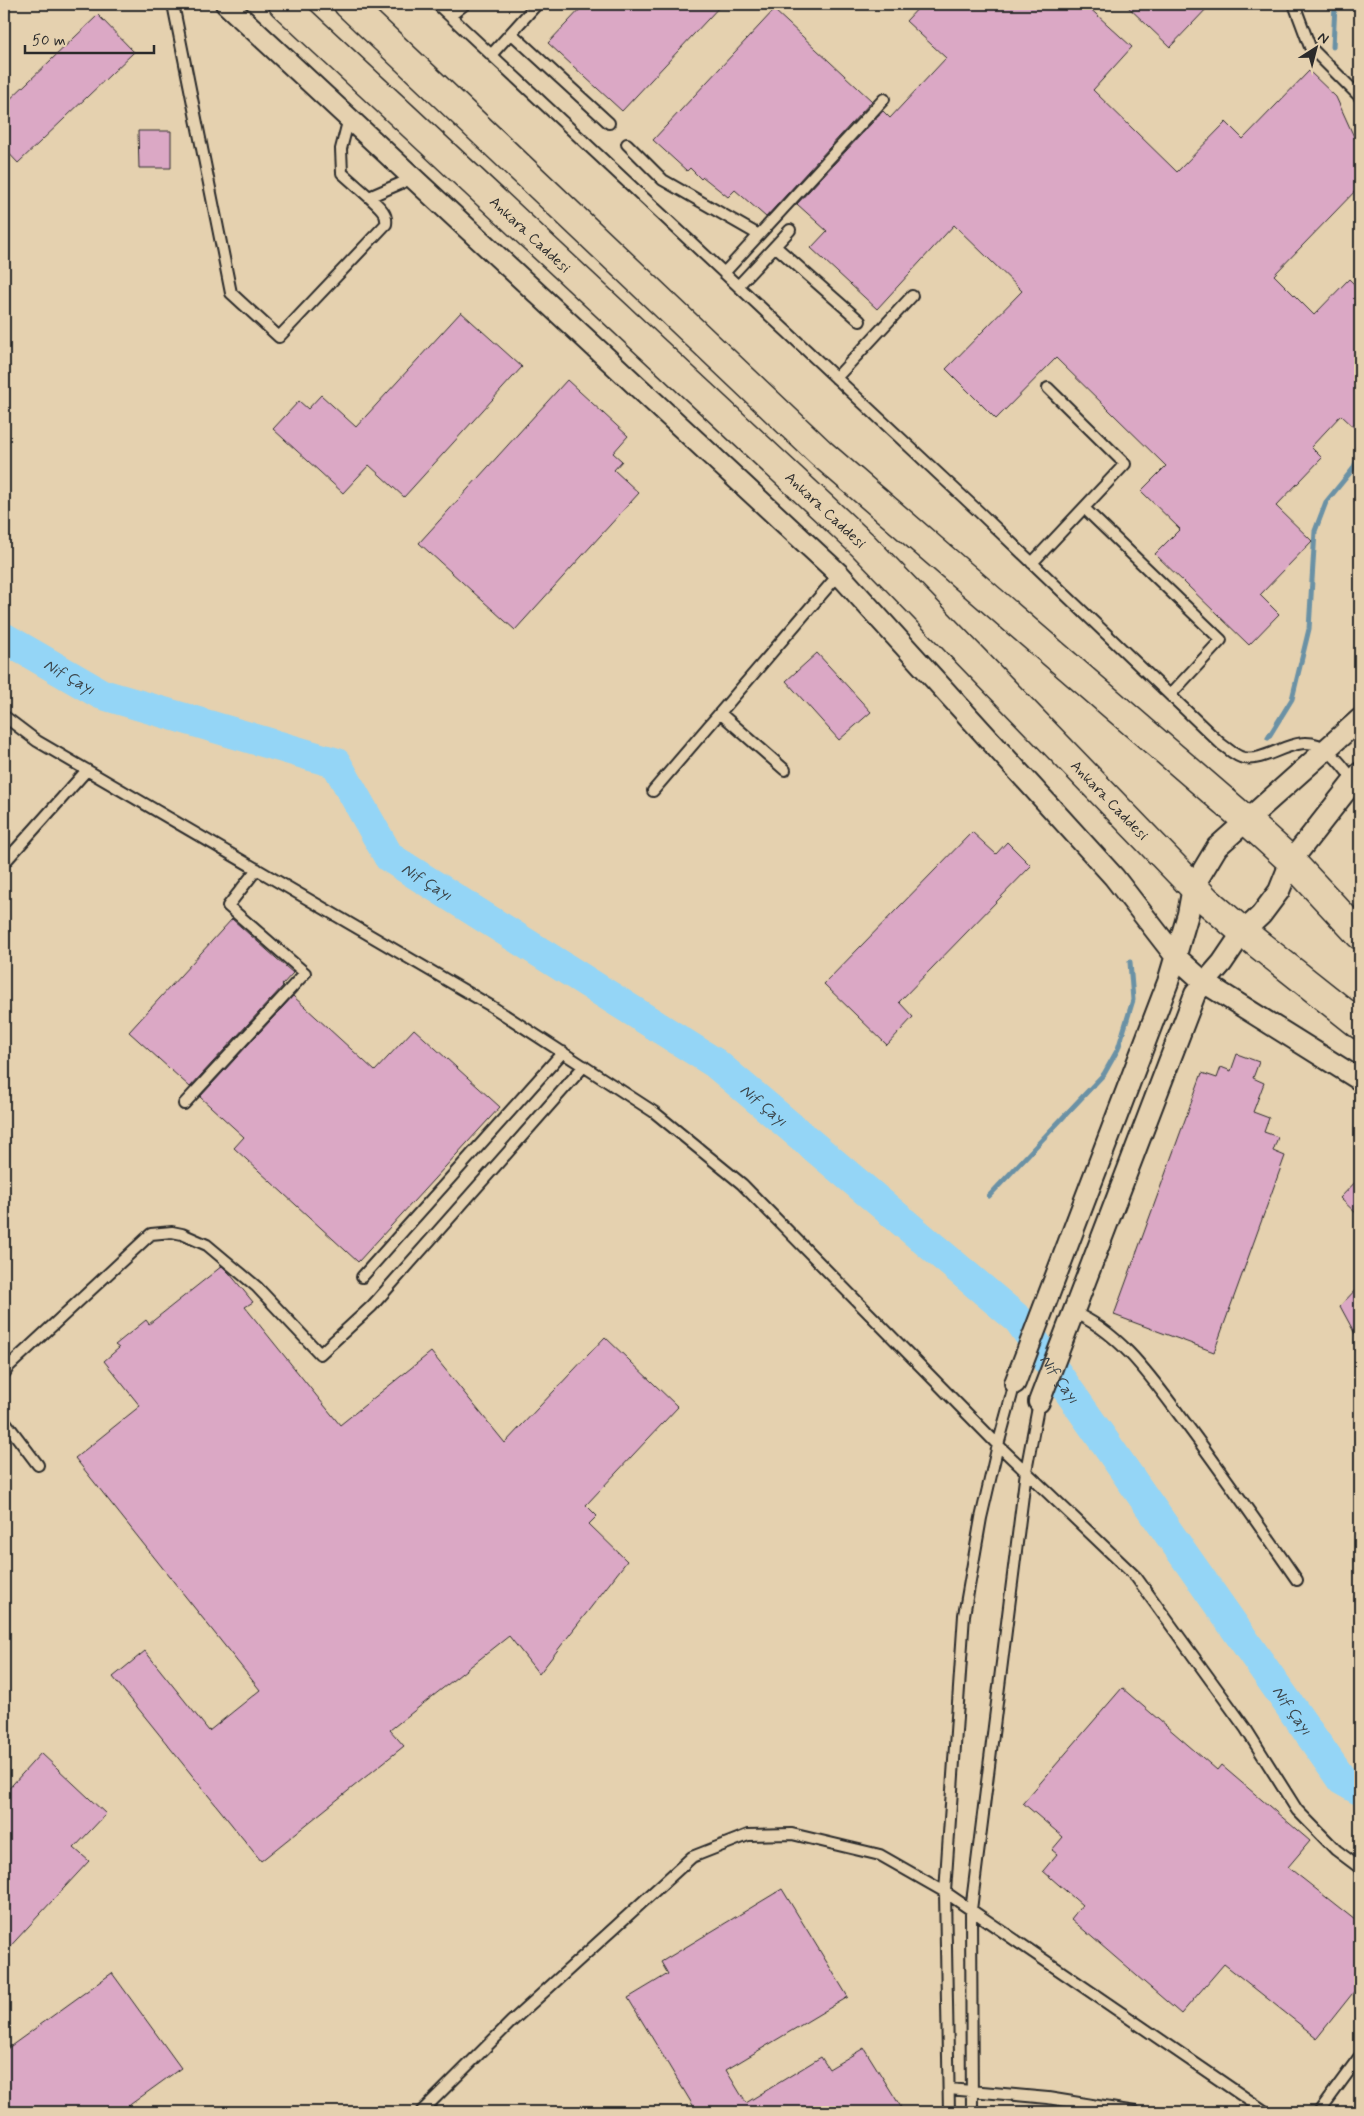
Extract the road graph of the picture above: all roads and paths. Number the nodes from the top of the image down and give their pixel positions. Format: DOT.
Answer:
graph roads {
  1 [pos="172,4"];
  2 [pos="226,4"];
  3 [pos="283,4"];
  4 [pos="348,4"];
  5 [pos="437,4"];
  6 [pos="465,4"];
  7 [pos="537,4"];
  8 [pos="1294,4"];
  9 [pos="450,16"];
  10 [pos="511,33"];
  11 [pos="491,55"];
  12 [pos="1360,97"];
  13 [pos="884,99"];
  14 [pos="349,118"];
  15 [pos="609,124"];
  16 [pos="627,144"];
  17 [pos="414,178"];
  18 [pos="368,197"];
  19 [pos="790,230"];
  20 [pos="759,235"];
  21 [pos="775,246"];
  22 [pos="724,273"];
  23 [pos="738,286"];
  24 [pos="912,296"];
  25 [pos="860,321"];
  26 [pos="836,378"];
  27 [pos="1048,388"];
  28 [pos="1084,508"];
  29 [pos="1032,563"];
  30 [pos="839,574"];
  31 [pos="1170,695"];
  32 [pos="720,713"];
  33 [pos="4,716"];
  34 [pos="1360,719"];
  35 [pos="1327,750"];
  36 [pos="86,770"];
  37 [pos="785,770"];
  38 [pos="1357,776"];
  39 [pos="653,791"];
  40 [pos="1246,820"];
  41 [pos="1291,861"];
  42 [pos="4,863"];
  43 [pos="257,869"];
  44 [pos="1193,887"];
  45 [pos="1242,932"];
  46 [pos="1360,935"];
  47 [pos="1176,957"];
  48 [pos="1205,983"];
  49 [pos="1360,1025"];
  50 [pos="563,1052"];
  51 [pos="584,1066"];
  52 [pos="1360,1080"];
  53 [pos="184,1104"];
  54 [pos="362,1277"];
  55 [pos="1046,1301"];
  56 [pos="1072,1312"];
  57 [pos="4,1374"];
  58 [pos="1015,1383"];
  59 [pos="1038,1402"];
  60 [pos="4,1420"];
  61 [pos="998,1445"];
  62 [pos="38,1465"];
  63 [pos="1026,1471"];
  64 [pos="1297,1580"];
  65 [pos="1360,1868"];
  66 [pos="945,1892"];
  67 [pos="971,1910"];
  68 [pos="1360,2056"];
  69 [pos="949,2089"];
  70 [pos="972,2092"];
  71 [pos="421,2112"];
  72 [pos="949,2112"];
  73 [pos="972,2112"];
  74 [pos="1129,2112"];
  75 [pos="1266,2112"];
  76 [pos="1319,2112"];
  1 -- 18 [label="lane"];
  2 -- 14 [label="street"];
  3 -- 44 [label="highway, Ankara Caddesi"];
  4 -- 40 [label="highway"];
  5 -- 9 [label="lane"];
  6 -- 9 [label="lane"];
  7 -- 10 [label="lane"];
  8 -- 12 [label="lane"];
  9 -- 11 [label="lane"];
  10 -- 11 [label="lane"];
  10 -- 15 [label="lane"];
  11 -- 22 [label="lane"];
  13 -- 20 [label="lane"];
  14 -- 17 [label="street"];
  14 -- 18 [label="lane"];
  16 -- 20 [label="lane"];
  17 -- 18 [label="lane"];
  17 -- 30 [label="street"];
  19 -- 21 [label="lane"];
  20 -- 22 [label="lane"];
  21 -- 23 [label="lane"];
  21 -- 25 [label="lane"];
  22 -- 23 [label="lane"];
  23 -- 26 [label="lane"];
  24 -- 26 [label="lane"];
  26 -- 29 [label="lane"];
  27 -- 28 [label="lane"];
  28 -- 29 [label="lane"];
  28 -- 31 [label="lane"];
  29 -- 31 [label="lane"];
  30 -- 32 [label="lane"];
  30 -- 47 [label="street"];
  31 -- 35 [label="lane"];
  32 -- 37 [label="lane"];
  32 -- 39 [label="lane"];
  33 -- 36 [label="lane"];
  34 -- 35 [label="street"];
  35 -- 38 [label="lane"];
  35 -- 40 [label="street"];
  36 -- 42 [label="lane"];
  36 -- 43 [label="lane"];
  38 -- 41 [label="street"];
  40 -- 41 [label="highway"];
  40 -- 44 [label="street"];
  41 -- 45 [label="street"];
  41 -- 46 [label="highway"];
  43 -- 50 [label="lane"];
  43 -- 53 [label="lane"];
  44 -- 45 [label="highway, Ankara Caddesi"];
  44 -- 47 [label="street"];
  45 -- 48 [label="street"];
  45 -- 49 [label="highway, Ankara Caddesi"];
  47 -- 48 [label="street"];
  47 -- 55 [label="street"];
  48 -- 52 [label="street"];
  48 -- 56 [label="street"];
  50 -- 51 [label="lane"];
  50 -- 54 [label="lane"];
  51 -- 57 [label="lane"];
  51 -- 61 [label="lane"];
  55 -- 56 [label="street"];
  55 -- 58 [label="street"];
  56 -- 59 [label="street"];
  56 -- 64 [label="lane"];
  58 -- 61 [label="lane"];
  59 -- 63 [label="lane"];
  60 -- 62 [label="lane"];
  61 -- 63 [label="lane"];
  61 -- 66 [label="lane"];
  63 -- 65 [label="lane"];
  63 -- 67 [label="lane"];
  66 -- 67 [label="lane"];
  66 -- 69 [label="lane"];
  66 -- 71 [label="lane"];
  67 -- 70 [label="lane"];
  67 -- 75 [label="lane"];
  68 -- 76 [label="lane"];
  69 -- 70 [label="lane"];
  69 -- 72 [label="lane"];
  70 -- 73 [label="lane"];
  70 -- 74 [label="lane"];
}
